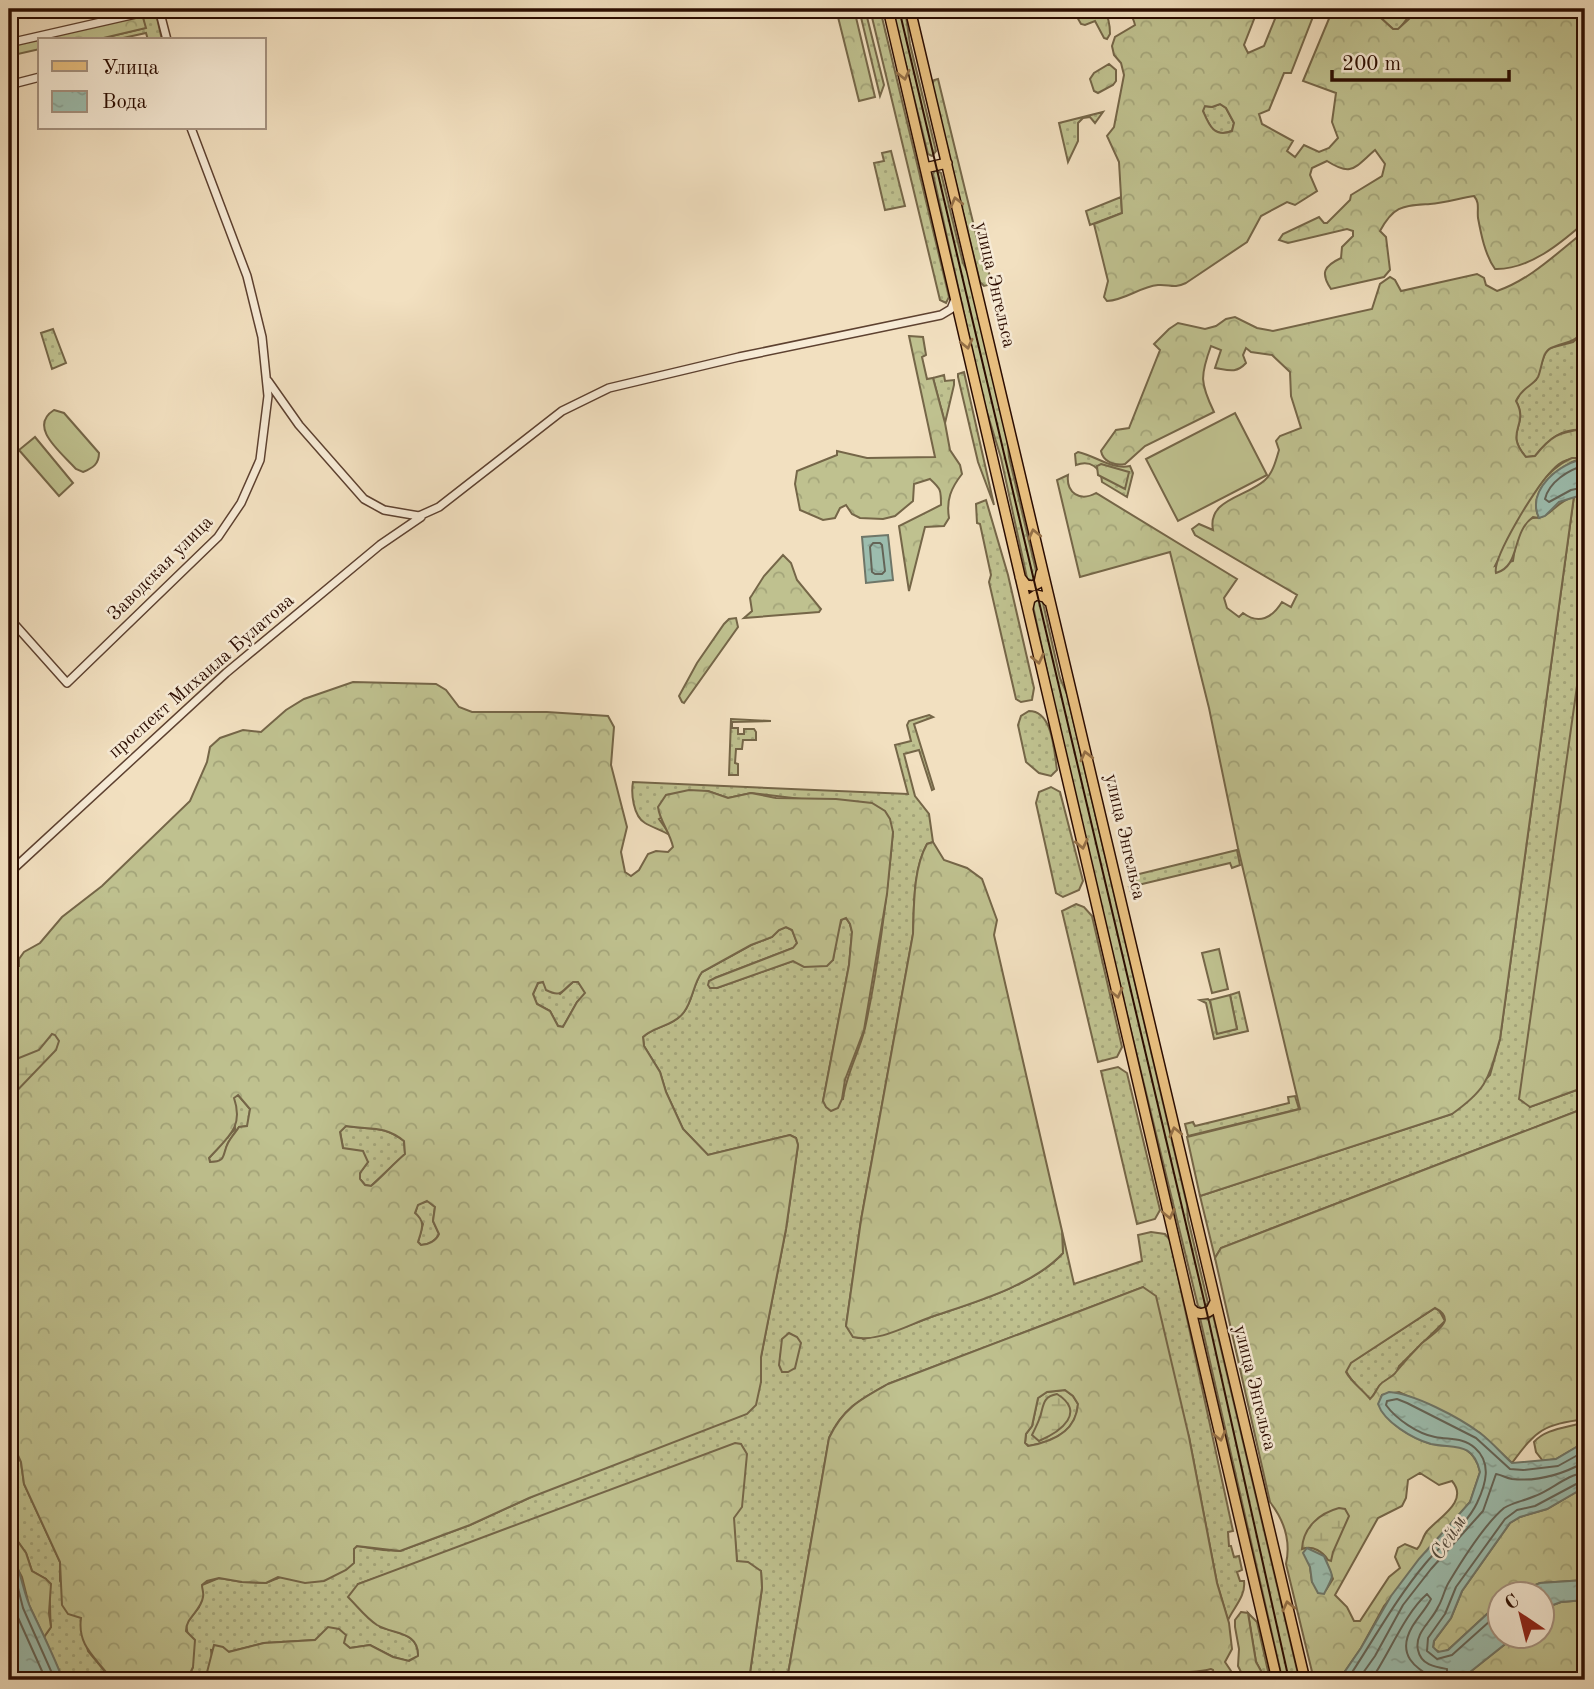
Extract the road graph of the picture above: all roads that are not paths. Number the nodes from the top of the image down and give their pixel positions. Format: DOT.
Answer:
graph roads {
  1 [pos="159,9"];
  2 [pos="888,9"];
  3 [pos="910,9"];
  4 [pos="166,38"];
  5 [pos="9,43"];
  6 [pos="38,78"];
  7 [pos="9,85"];
  8 [pos="192,130"];
  9 [pos="947,163"];
  10 [pos="925,168"];
  11 [pos="956,298"];
  12 [pos="268,381"];
  13 [pos="425,515"];
  14 [pos="1040,564"];
  15 [pos="1017,568"];
  16 [pos="1051,609"];
  17 [pos="1028,617"];
  18 [pos="9,618"];
  19 [pos="9,873"];
  20 [pos="1214,1302"];
  21 [pos="1190,1306"];
  22 [pos="1304,1676"];
  23 [pos="1277,1680"];
  1 -- 4 [label="street"];
  1 -- 5 [label="street"];
  2 -- 10 [label="main road, улица Энгельса, one-way"];
  3 -- 9 [label="main road, улица Энгельса"];
  6 -- 7 [label="street"];
  8 -- 12 [label="street, Заводская улица"];
  9 -- 10 [label="main road"];
  14 -- 9 [label="main road, улица Энгельса, one-way"];
  10 -- 11 [label="main road, улица Энгельса"];
  11 -- 13 [label="street"];
  11 -- 15 [label="main road, улица Энгельса, one-way"];
  12 -- 13 [label="street, Заводская улица"];
  12 -- 18 [label="street, Заводская улица"];
  13 -- 19 [label="street, проспект Михаила Булатова"];
  14 -- 15 [label="main road"];
  14 -- 16 [label="main road, улица Энгельса"];
  15 -- 17 [label="main road, улица Энгельса"];
  16 -- 17 [label="main road"];
  20 -- 16 [label="main road, улица Энгельса, one-way"];
  17 -- 21 [label="main road, улица Энгельса, one-way"];
  20 -- 21 [label="main road"];
  22 -- 20 [label="main road, улица Энгельса, one-way"];
  21 -- 23 [label="main road, улица Энгельса, one-way"];
}
